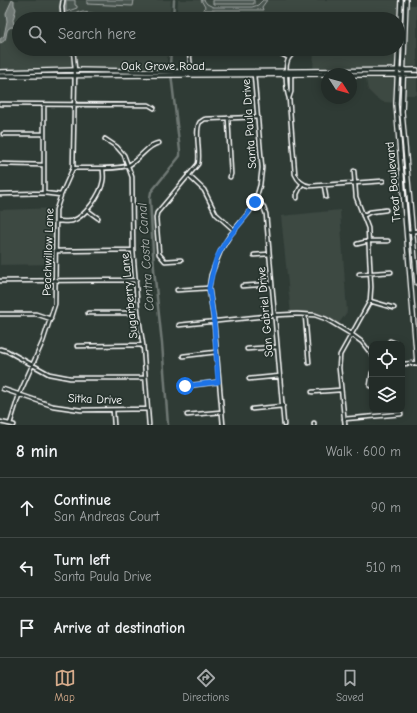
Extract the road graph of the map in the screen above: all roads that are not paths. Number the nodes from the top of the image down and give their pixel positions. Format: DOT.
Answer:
graph roads {
  1 [pos="63,0"];
  2 [pos="401,0"];
  3 [pos="406,0"];
  4 [pos="62,12"];
  5 [pos="400,12"];
  6 [pos="405,18"];
  7 [pos="74,56"];
  8 [pos="190,56"];
  9 [pos="285,56"];
  10 [pos="398,56"];
  11 [pos="403,56"];
  12 [pos="289,58"];
  13 [pos="75,70"];
  14 [pos="402,70"];
  15 [pos="417,70"];
  16 [pos="164,71"];
  17 [pos="397,71"];
  18 [pos="0,72"];
  19 [pos="254,73"];
  20 [pos="286,73"];
  21 [pos="191,74"];
  22 [pos="321,74"];
  23 [pos="291,75"];
  24 [pos="357,75"];
  25 [pos="402,75"];
  26 [pos="417,75"];
  27 [pos="0,76"];
  28 [pos="75,76"];
  29 [pos="150,76"];
  30 [pos="397,76"];
  31 [pos="289,98"];
  32 [pos="0,104"];
  33 [pos="74,104"];
  34 [pos="44,105"];
  35 [pos="154,108"];
  36 [pos="258,117"];
  37 [pos="228,118"];
  38 [pos="3,134"];
  39 [pos="44,134"];
  40 [pos="105,139"];
  41 [pos="159,144"];
  42 [pos="0,164"];
  43 [pos="44,165"];
  44 [pos="128,166"];
  45 [pos="73,168"];
  46 [pos="103,168"];
  47 [pos="354,171"];
  48 [pos="188,175"];
  49 [pos="230,176"];
  50 [pos="383,182"];
  51 [pos="354,183"];
  52 [pos="302,184"];
  53 [pos="324,185"];
  54 [pos="44,193"];
  55 [pos="0,194"];
  56 [pos="61,195"];
  57 [pos="326,197"];
  58 [pos="297,198"];
  59 [pos="255,202"];
  60 [pos="87,210"];
  61 [pos="386,210"];
  62 [pos="363,216"];
  63 [pos="98,218"];
  64 [pos="56,221"];
  65 [pos="234,230"];
  66 [pos="415,231"];
  67 [pos="407,232"];
  68 [pos="369,241"];
  69 [pos="388,241"];
  70 [pos="357,244"];
  71 [pos="133,250"];
  72 [pos="56,251"];
  73 [pos="269,254"];
  74 [pos="254,255"];
  75 [pos="181,260"];
  76 [pos="416,264"];
  77 [pos="391,272"];
  78 [pos="359,274"];
  79 [pos="370,274"];
  80 [pos="136,280"];
  81 [pos="0,281"];
  82 [pos="55,281"];
  83 [pos="417,283"];
  84 [pos="272,284"];
  85 [pos="242,286"];
  86 [pos="209,288"];
  87 [pos="177,290"];
  88 [pos="370,301"];
  89 [pos="394,308"];
  90 [pos="88,313"];
  91 [pos="138,313"];
  92 [pos="0,314"];
  93 [pos="276,315"];
  94 [pos="305,315"];
  95 [pos="51,319"];
  96 [pos="214,322"];
  97 [pos="179,325"];
  98 [pos="351,334"];
  99 [pos="143,344"];
  100 [pos="77,346"];
  101 [pos="277,347"];
  102 [pos="0,349"];
  103 [pos="247,349"];
  104 [pos="369,351"];
  105 [pos="216,352"];
  106 [pos="183,356"];
  107 [pos="309,363"];
  108 [pos="417,363"];
  109 [pos="405,364"];
  110 [pos="32,365"];
  111 [pos="280,376"];
  112 [pos="145,378"];
  113 [pos="249,379"];
  114 [pos="218,382"];
  115 [pos="185,386"];
  116 [pos="3,388"];
  117 [pos="340,390"];
  118 [pos="312,392"];
  119 [pos="19,395"];
  120 [pos="283,406"];
  121 [pos="252,408"];
  122 [pos="147,409"];
  123 [pos="113,410"];
  124 [pos="221,412"];
  125 [pos="401,414"];
  126 [pos="187,415"];
  127 [pos="344,419"];
  128 [pos="0,422"];
  129 [pos="10,424"];
  130 [pos="14,425"];
  131 [pos="114,425"];
  132 [pos="148,425"];
  133 [pos="222,425"];
  134 [pos="284,425"];
  135 [pos="345,425"];
  1 -- 4 [label="street"];
  2 -- 5 [label="main road, Treat Boulevard"];
  3 -- 6 [label="main road, Treat Boulevard"];
  7 -- 13 [label="street, Peachwillow Lane"];
  8 -- 21 [label="street"];
  9 -- 12 [label="street"];
  10 -- 17 [label="main road, Treat Boulevard"];
  11 -- 14 [label="main road, Treat Boulevard"];
  12 -- 20 [label="street"];
  13 -- 16 [label="main road, Oak Grove Road"];
  13 -- 18 [label="main road, Oak Grove Road"];
  13 -- 28 [label="street, Peachwillow Lane"];
  14 -- 15 [label="main road, Oak Grove Road"];
  14 -- 17 [label="main road, Oak Grove Road"];
  14 -- 25 [label="main road, Treat Boulevard"];
  16 -- 21 [label="main road, Oak Grove Road"];
  16 -- 29 [label="main road"];
  17 -- 20 [label="main road, Oak Grove Road"];
  17 -- 30 [label="main road, Treat Boulevard"];
  19 -- 20 [label="main road, Oak Grove Road"];
  19 -- 21 [label="main road, Oak Grove Road"];
  19 -- 36 [label="street, Santa Paula Drive"];
  20 -- 23 [label="main road, Oak Grove Road"];
  20 -- 31 [label="street"];
  21 -- 29 [label="main road, Oak Grove Road"];
  22 -- 23 [label="main road, Oak Grove Road"];
  23 -- 31 [label="street"];
  24 -- 30 [label="main road"];
  25 -- 26 [label="main road"];
  25 -- 30 [label="main road"];
  25 -- 66 [label="main road, Treat Boulevard"];
  27 -- 28 [label="main road, Oak Grove Road"];
  28 -- 29 [label="main road, Oak Grove Road"];
  28 -- 33 [label="street, Peachwillow Lane"];
  30 -- 67 [label="main road, Treat Boulevard"];
  31 -- 52 [label="street"];
  32 -- 34 [label="street"];
  33 -- 34 [label="street"];
  33 -- 35 [label="street"];
  33 -- 45 [label="street, Peachwillow Lane"];
  34 -- 39 [label="street"];
  36 -- 37 [label="street"];
  36 -- 59 [label="street, Santa Paula Drive"];
  37 -- 48 [label="street"];
  37 -- 49 [label="street"];
  38 -- 39 [label="street"];
  39 -- 43 [label="street"];
  40 -- 44 [label="street, Sugarberry Lane"];
  41 -- 44 [label="street"];
  42 -- 43 [label="street"];
  43 -- 54 [label="street"];
  44 -- 46 [label="street"];
  44 -- 71 [label="street, Sugarberry Lane"];
  45 -- 46 [label="street"];
  45 -- 56 [label="street, Peachwillow Lane"];
  46 -- 60 [label="street"];
  47 -- 51 [label="street"];
  48 -- 65 [label="street"];
  48 -- 75 [label="street"];
  50 -- 51 [label="street"];
  51 -- 53 [label="street"];
  51 -- 62 [label="street"];
  52 -- 53 [label="street"];
  52 -- 58 [label="street"];
  53 -- 57 [label="street"];
  54 -- 55 [label="street"];
  54 -- 56 [label="street"];
  56 -- 64 [label="street, Peachwillow Lane"];
  59 -- 65 [label="street, Santa Paula Drive"];
  59 -- 73 [label="street, San Gabriel Drive"];
  60 -- 63 [label="street"];
  60 -- 64 [label="street"];
  61 -- 62 [label="street"];
  62 -- 68 [label="street"];
  64 -- 72 [label="street, Peachwillow Lane"];
  65 -- 86 [label="street, Santa Paula Drive"];
  66 -- 67 [label="street"];
  66 -- 76 [label="main road, Treat Boulevard"];
  67 -- 108 [label="main road, Treat Boulevard"];
  68 -- 69 [label="street"];
  68 -- 70 [label="street"];
  68 -- 79 [label="street"];
  71 -- 72 [label="street"];
  71 -- 80 [label="street, Sugarberry Lane"];
  72 -- 82 [label="street, Peachwillow Lane"];
  73 -- 74 [label="street"];
  73 -- 84 [label="street, San Gabriel Drive"];
  76 -- 83 [label="main road, Treat Boulevard"];
  77 -- 79 [label="street"];
  78 -- 79 [label="street"];
  79 -- 88 [label="street"];
  80 -- 82 [label="street"];
  80 -- 91 [label="street, Sugarberry Lane"];
  81 -- 82 [label="street"];
  82 -- 95 [label="street, Peachwillow Lane"];
  84 -- 85 [label="street"];
  84 -- 93 [label="street, San Gabriel Drive"];
  86 -- 87 [label="street"];
  86 -- 96 [label="street, Santa Paula Drive"];
  88 -- 89 [label="street"];
  88 -- 98 [label="street"];
  90 -- 91 [label="street"];
  91 -- 99 [label="street, Sugarberry Lane"];
  92 -- 95 [label="street"];
  93 -- 94 [label="street"];
  93 -- 96 [label="street"];
  93 -- 101 [label="street, San Gabriel Drive"];
  94 -- 98 [label="street"];
  94 -- 107 [label="street"];
  95 -- 110 [label="street, Peachwillow Lane"];
  96 -- 97 [label="street"];
  96 -- 105 [label="street, Santa Paula Drive"];
  98 -- 104 [label="street"];
  98 -- 117 [label="street"];
  99 -- 100 [label="street"];
  99 -- 112 [label="street, Sugarberry Lane"];
  101 -- 103 [label="street"];
  101 -- 111 [label="street, San Gabriel Drive"];
  102 -- 110 [label="street"];
  105 -- 106 [label="street"];
  105 -- 114 [label="street, Santa Paula Drive"];
  108 -- 109 [label="street"];
  110 -- 112 [label="street"];
  110 -- 119 [label="street, Peachwillow Lane"];
  111 -- 113 [label="street"];
  111 -- 120 [label="street, San Gabriel Drive"];
  112 -- 122 [label="street, Sugarberry Lane"];
  114 -- 115 [label="street"];
  114 -- 124 [label="street, Santa Paula Drive"];
  116 -- 119 [label="street, Sitka Drive"];
  117 -- 118 [label="street"];
  117 -- 127 [label="street"];
  119 -- 123 [label="street, Sitka Drive"];
  119 -- 129 [label="street, Peachwillow Lane"];
  120 -- 121 [label="street"];
  120 -- 134 [label="street, San Gabriel Drive"];
  122 -- 123 [label="street, Sitka Drive"];
  122 -- 132 [label="street, Sugarberry Lane"];
  123 -- 131 [label="street"];
  124 -- 126 [label="street"];
  124 -- 133 [label="street, Santa Paula Drive"];
  125 -- 127 [label="street"];
  127 -- 135 [label="street"];
  128 -- 129 [label="street"];
  129 -- 130 [label="street"];
}
